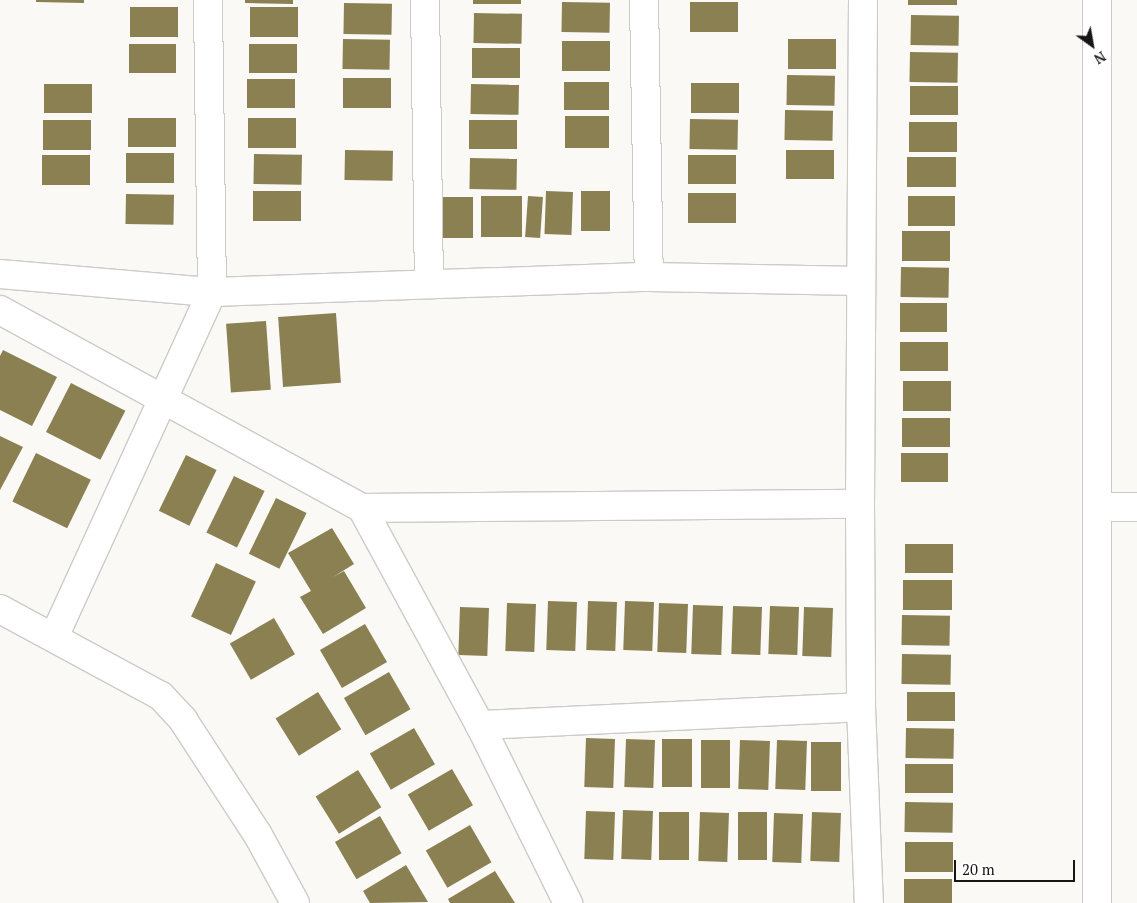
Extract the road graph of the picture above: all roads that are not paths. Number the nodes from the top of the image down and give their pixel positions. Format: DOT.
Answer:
graph roads {
  1 [pos="208,0"];
  2 [pos="425,0"];
  3 [pos="644,0"];
  4 [pos="863,0"];
  5 [pos="1098,0"];
  6 [pos="0,274"];
  7 [pos="649,277"];
  8 [pos="860,281"];
  9 [pos="429,284"];
  10 [pos="212,292"];
  11 [pos="0,310"];
  12 [pos="165,398"];
  13 [pos="860,504"];
  14 [pos="1097,507"];
  15 [pos="1137,507"];
  16 [pos="362,508"];
  17 [pos="0,609"];
  18 [pos="54,637"];
  19 [pos="861,707"];
  20 [pos="480,725"];
  21 [pos="295,903"];
  22 [pos="568,903"];
  23 [pos="869,903"];
  24 [pos="1097,903"];
  1 -- 10 [label="street"];
  2 -- 9 [label="street"];
  3 -- 7 [label="street"];
  4 -- 8 [label="street"];
  5 -- 14 [label="street"];
  6 -- 10 [label="street"];
  7 -- 8 [label="street"];
  7 -- 9 [label="street"];
  8 -- 13 [label="street"];
  9 -- 10 [label="street"];
  10 -- 12 [label="street"];
  11 -- 12 [label="street"];
  12 -- 16 [label="street"];
  12 -- 18 [label="street"];
  13 -- 16 [label="street"];
  13 -- 19 [label="street"];
  14 -- 15 [label="street"];
  14 -- 24 [label="street"];
  16 -- 20 [label="street"];
  17 -- 18 [label="street"];
  18 -- 21 [label="street"];
  19 -- 20 [label="street"];
  19 -- 23 [label="street"];
  20 -- 22 [label="street"];
}
